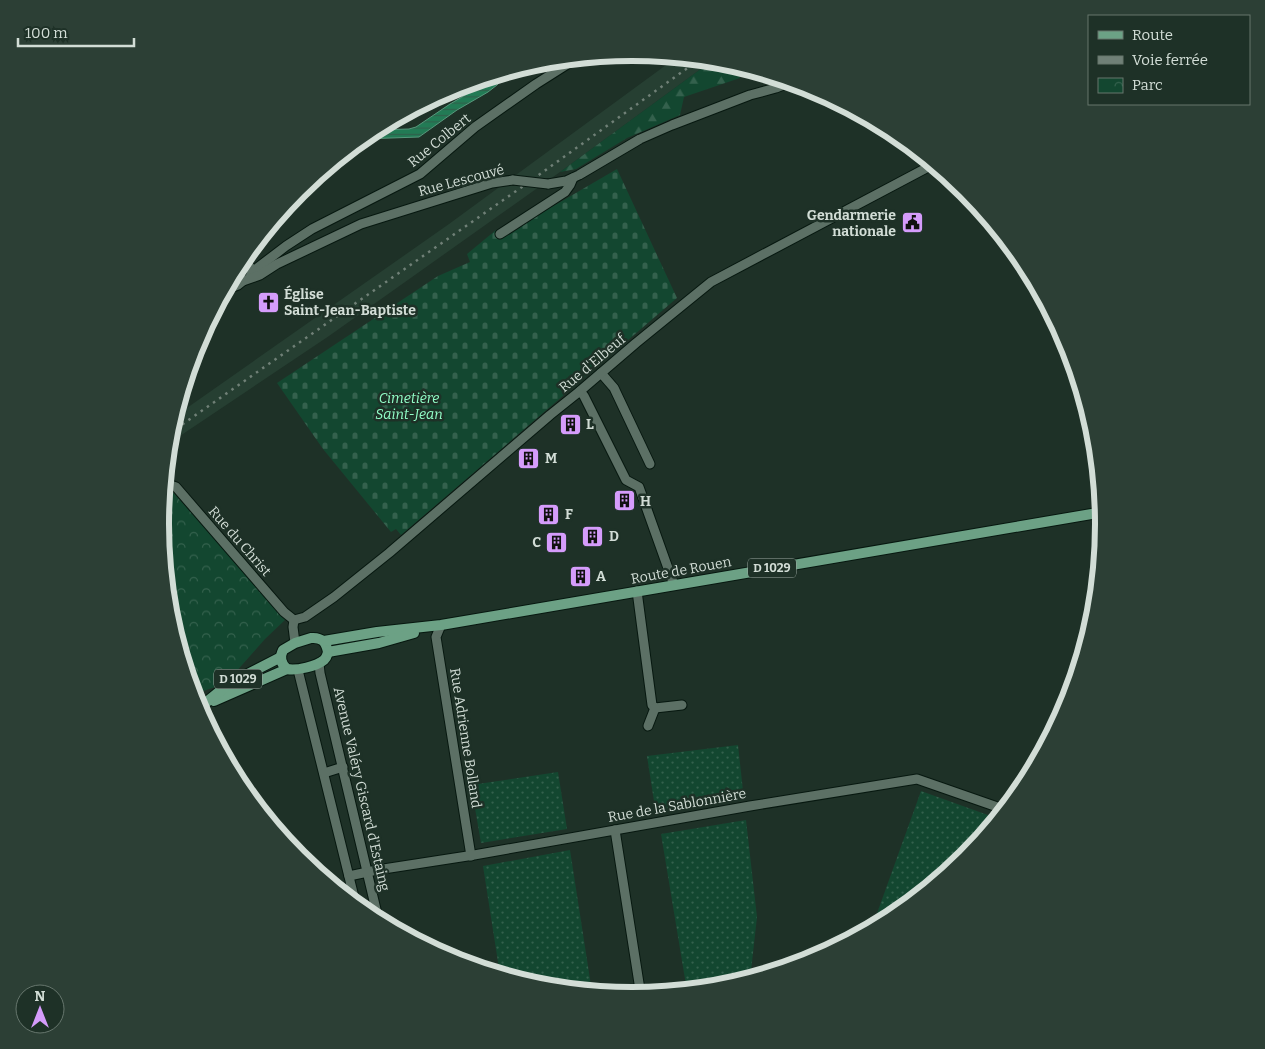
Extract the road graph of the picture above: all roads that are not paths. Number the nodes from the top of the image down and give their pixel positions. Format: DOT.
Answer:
graph roads {
  1 [pos="563,67"];
  2 [pos="781,86"];
  3 [pos="928,167"];
  4 [pos="573,178"];
  5 [pos="500,234"];
  6 [pos="277,264"];
  7 [pos="263,265"];
  8 [pos="245,269"];
  9 [pos="243,273"];
  10 [pos="235,286"];
  11 [pos="601,373"];
  12 [pos="580,391"];
  13 [pos="650,464"];
  14 [pos="171,485"];
  15 [pos="1096,513"];
  16 [pos="674,585"];
  17 [pos="637,591"];
  18 [pos="294,620"];
  19 [pos="441,625"];
  20 [pos="324,641"];
  21 [pos="295,643"];
  22 [pos="328,652"];
  23 [pos="281,657"];
  24 [pos="319,663"];
  25 [pos="293,669"];
  26 [pos="205,703"];
  27 [pos="206,705"];
  28 [pos="682,705"];
  29 [pos="655,708"];
  30 [pos="648,726"];
  31 [pos="343,767"];
  32 [pos="324,773"];
  33 [pos="999,808"];
  34 [pos="615,830"];
  35 [pos="471,856"];
  36 [pos="368,872"];
  37 [pos="349,876"];
  38 [pos="353,894"];
  39 [pos="377,911"];
  40 [pos="640,988"];
  1 -- 7 [label="street, Rue Colbert"];
  2 -- 4 [label="street, Rue Lescouvé"];
  3 -- 11 [label="street, Rue d'Elbeuf"];
  4 -- 5 [label="street"];
  4 -- 6 [label="street, Rue Lescouvé, bridge"];
  6 -- 7 [label="street, Rue Lescouvé"];
  6 -- 8 [label="street, Rue Lescouvé"];
  7 -- 8 [label="street"];
  9 -- 10 [label="street, Rue Lescouvé"];
  11 -- 12 [label="street, Rue d'Elbeuf"];
  11 -- 13 [label="street"];
  12 -- 16 [label="street"];
  12 -- 18 [label="street, Rue d'Elbeuf"];
  14 -- 18 [label="street, Rue du Christ"];
  15 -- 16 [label="main road, Route de Rouen / D 1029"];
  16 -- 17 [label="main road, Route de Rouen / D 1029"];
  17 -- 19 [label="main road, Route de Rouen / D 1029"];
  17 -- 29 [label="street"];
  18 -- 21 [label="street"];
  19 -- 20 [label="main road, Route de Rouen / D 1029"];
  19 -- 22 [label="main road, Route de Rouen / D 1029"];
  19 -- 35 [label="street, Rue Adrienne Bolland"];
  20 -- 21 [label="main road, Route de Rouen"];
  20 -- 22 [label="main road"];
  21 -- 23 [label="main road"];
  22 -- 24 [label="main road"];
  23 -- 25 [label="main road"];
  23 -- 26 [label="main road, D 1029"];
  24 -- 25 [label="main road"];
  24 -- 31 [label="street, Avenue Valéry Giscard d'Estaing"];
  25 -- 27 [label="main road, D 1029"];
  25 -- 32 [label="street"];
  28 -- 29 [label="street"];
  29 -- 30 [label="street"];
  31 -- 32 [label="street"];
  31 -- 36 [label="street, Avenue Valéry Giscard d'Estaing"];
  32 -- 37 [label="street"];
  33 -- 34 [label="street, Rue de la Sablonnière"];
  34 -- 35 [label="street, Rue de la Sablonnière"];
  34 -- 40 [label="street"];
  35 -- 36 [label="street, Rue de la Sablonnière"];
  36 -- 37 [label="street, Rue de la Sablonnière"];
  36 -- 39 [label="street, Avenue Valéry Giscard d'Estaing"];
  37 -- 38 [label="street"];
}
